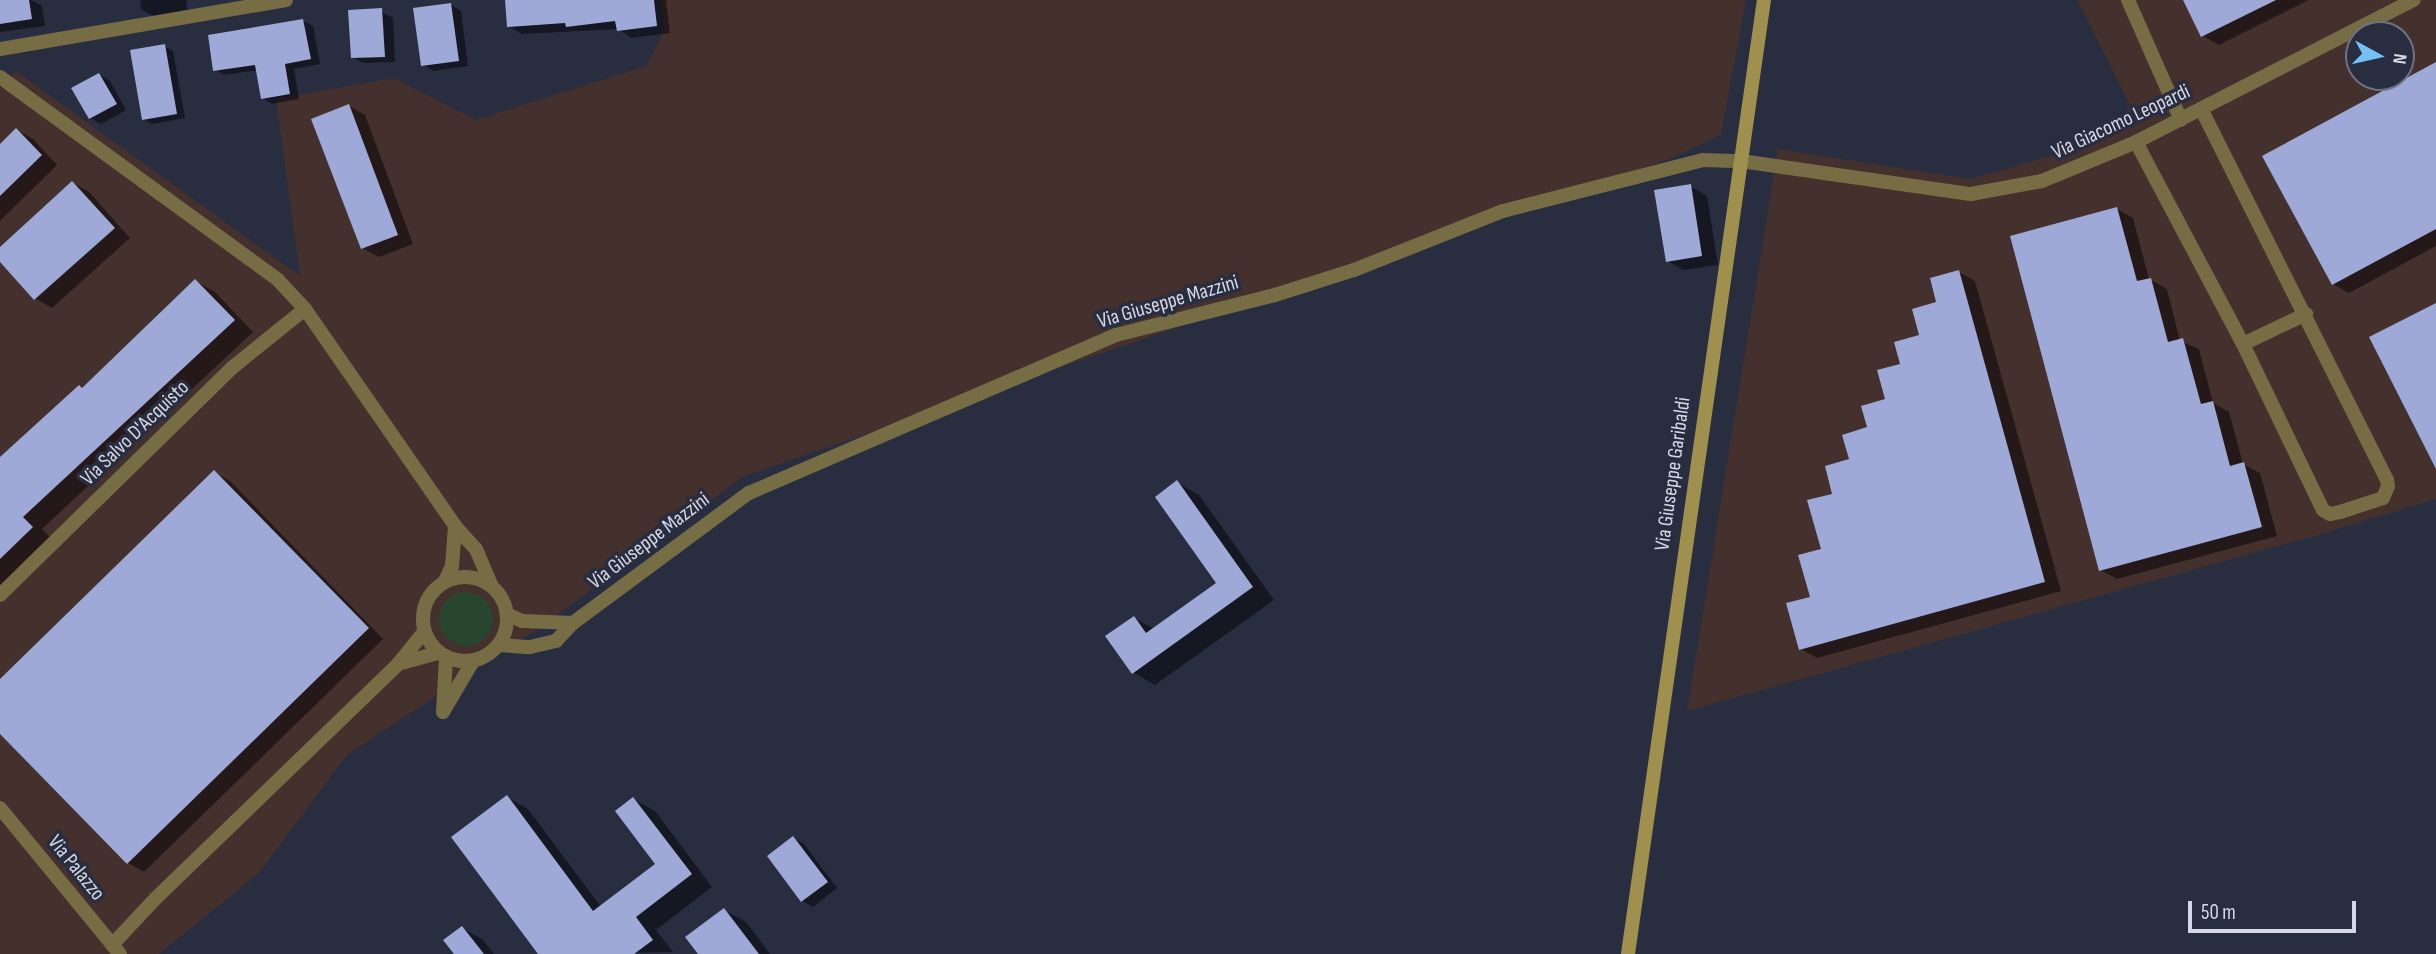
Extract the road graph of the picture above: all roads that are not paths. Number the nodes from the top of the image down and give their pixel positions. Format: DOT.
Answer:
graph roads {
  1 [pos="286,0"];
  2 [pos="1764,0"];
  3 [pos="2128,0"];
  4 [pos="2414,0"];
  5 [pos="0,48"];
  6 [pos="0,77"];
  7 [pos="2201,109"];
  8 [pos="2180,120"];
  9 [pos="2136,142"];
  10 [pos="1741,160"];
  11 [pos="305,309"];
  12 [pos="2306,314"];
  13 [pos="2243,344"];
  14 [pos="455,526"];
  15 [pos="445,581"];
  16 [pos="491,585"];
  17 [pos="0,595"];
  18 [pos="507,614"];
  19 [pos="573,623"];
  20 [pos="424,632"];
  21 [pos="499,645"];
  22 [pos="442,655"];
  23 [pos="473,661"];
  24 [pos="398,664"];
  25 [pos="0,808"];
  26 [pos="116,949"];
  27 [pos="1628,954"];
  1 -- 5 [label="street"];
  2 -- 10 [label="street, Via Giuseppe Garibaldi"];
  3 -- 8 [label="street"];
  4 -- 7 [label="street, Via Giacomo Leopardi"];
  6 -- 11 [label="street"];
  7 -- 8 [label="street, Via Giacomo Leopardi"];
  7 -- 12 [label="street"];
  8 -- 9 [label="street, Via Giacomo Leopardi"];
  9 -- 10 [label="street, Via Giacomo Leopardi"];
  9 -- 13 [label="street"];
  10 -- 19 [label="street, Via Giuseppe Mazzini"];
  10 -- 27 [label="street, Via Giuseppe Garibaldi"];
  11 -- 14 [label="street"];
  11 -- 17 [label="street, Via Salvo D'Acquisto"];
  12 -- 13 [label="street"];
  12 -- 13 [label="street"];
  14 -- 15 [label="street"];
  14 -- 16 [label="street"];
  15 -- 16 [label="street"];
  15 -- 20 [label="street"];
  16 -- 18 [label="street"];
  18 -- 19 [label="street"];
  18 -- 21 [label="street"];
  19 -- 21 [label="street, Via Giuseppe Mazzini"];
  20 -- 22 [label="street"];
  20 -- 24 [label="street"];
  21 -- 23 [label="street"];
  22 -- 23 [label="street"];
  22 -- 23 [label="street"];
  22 -- 24 [label="street"];
  24 -- 26 [label="street"];
  25 -- 26 [label="street, Via Palazzo"];
}
